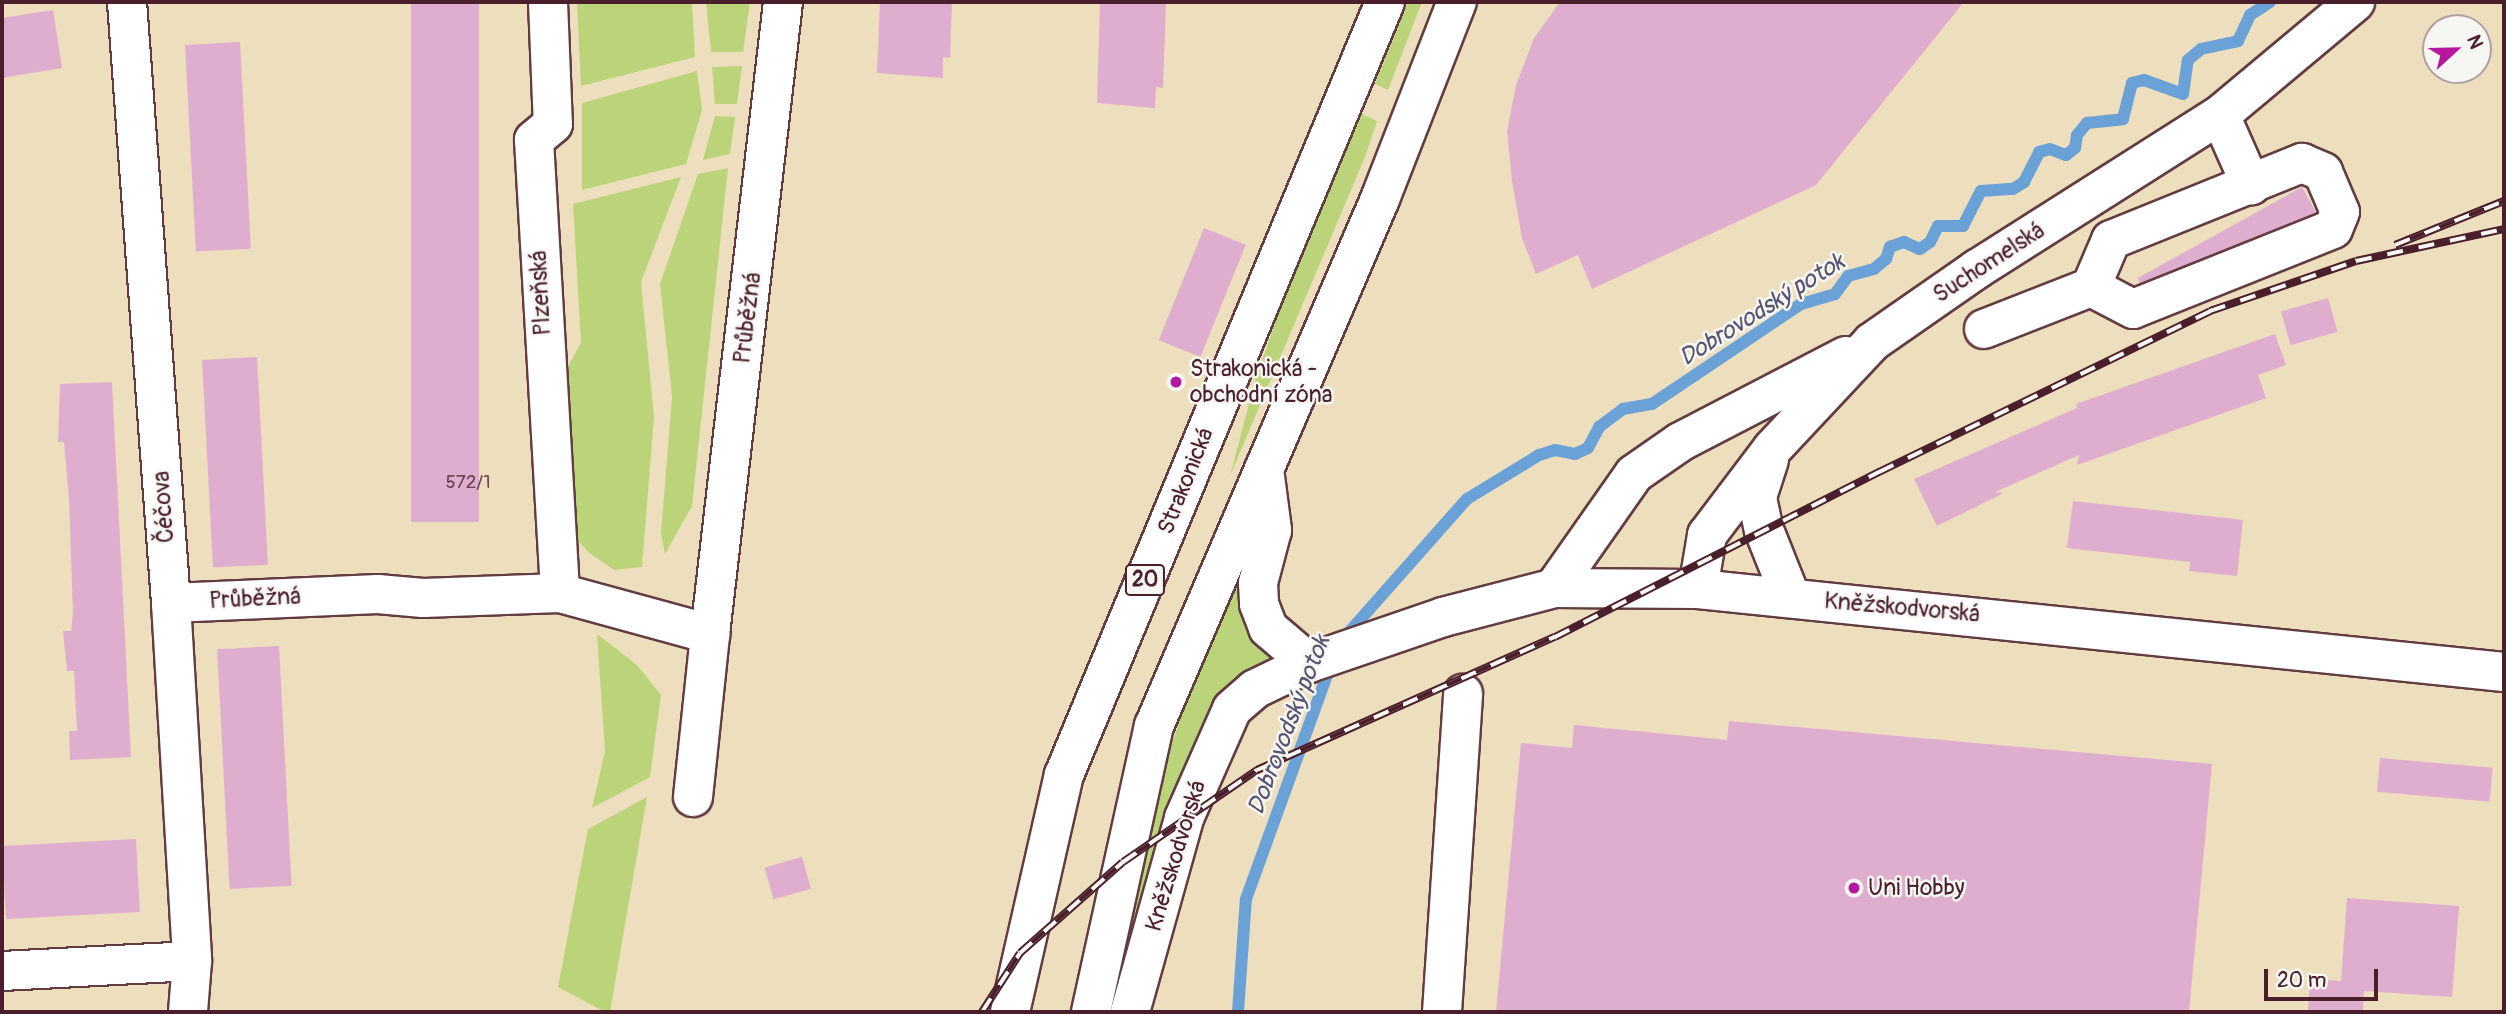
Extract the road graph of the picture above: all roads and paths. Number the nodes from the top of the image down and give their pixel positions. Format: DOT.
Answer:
graph roads {
  1 [pos="127,2"];
  2 [pos="548,2"];
  3 [pos="783,2"];
  4 [pos="1385,2"];
  5 [pos="1457,2"];
  6 [pos="2355,2"];
  7 [pos="2220,115"];
  8 [pos="2251,185"];
  9 [pos="2091,287"];
  10 [pos="1984,329"];
  11 [pos="1871,342"];
  12 [pos="1772,449"];
  13 [pos="1264,469"];
  14 [pos="1554,588"];
  15 [pos="1698,589"];
  16 [pos="560,593"];
  17 [pos="1791,598"];
  18 [pos="172,603"];
  19 [pos="710,634"];
  20 [pos="1311,662"];
  21 [pos="2504,672"];
  22 [pos="1463,694"];
  23 [pos="693,797"];
  24 [pos="192,961"];
  25 [pos="2,971"];
  26 [pos="188,1012"];
  27 [pos="1010,1012"];
  28 [pos="1091,1012"];
  29 [pos="1130,1012"];
  30 [pos="1442,1012"];
  1 -- 18 [label="street, Čéčova"];
  2 -- 16 [label="street, Plzeňská"];
  3 -- 19 [label="street, Průběžná"];
  4 -- 27 [label="street, Strakonická / 20"];
  5 -- 13 [label="street"];
  6 -- 7 [label="street, Suchomelská"];
  7 -- 8 [label="street"];
  7 -- 11 [label="street, Suchomelská"];
  8 -- 9 [label="street"];
  8 -- 9 [label="street"];
  9 -- 10 [label="street"];
  11 -- 12 [label="street, Suchomelská"];
  11 -- 14 [label="street"];
  12 -- 15 [label="street, Suchomelská"];
  12 -- 17 [label="street"];
  13 -- 20 [label="street"];
  13 -- 28 [label="street"];
  14 -- 15 [label="street, Kněžskodvorská"];
  14 -- 20 [label="street, Kněžskodvorská"];
  15 -- 17 [label="street, Kněžskodvorská"];
  16 -- 18 [label="street, Průběžná"];
  16 -- 19 [label="street, Průběžná"];
  17 -- 21 [label="street, Kněžskodvorská"];
  18 -- 24 [label="street, Čéčova"];
  19 -- 23 [label="street, Průběžná"];
  20 -- 29 [label="street, Kněžskodvorská"];
  22 -- 30 [label="street"];
  24 -- 25 [label="street"];
  24 -- 26 [label="street, Čéčova"];
}
